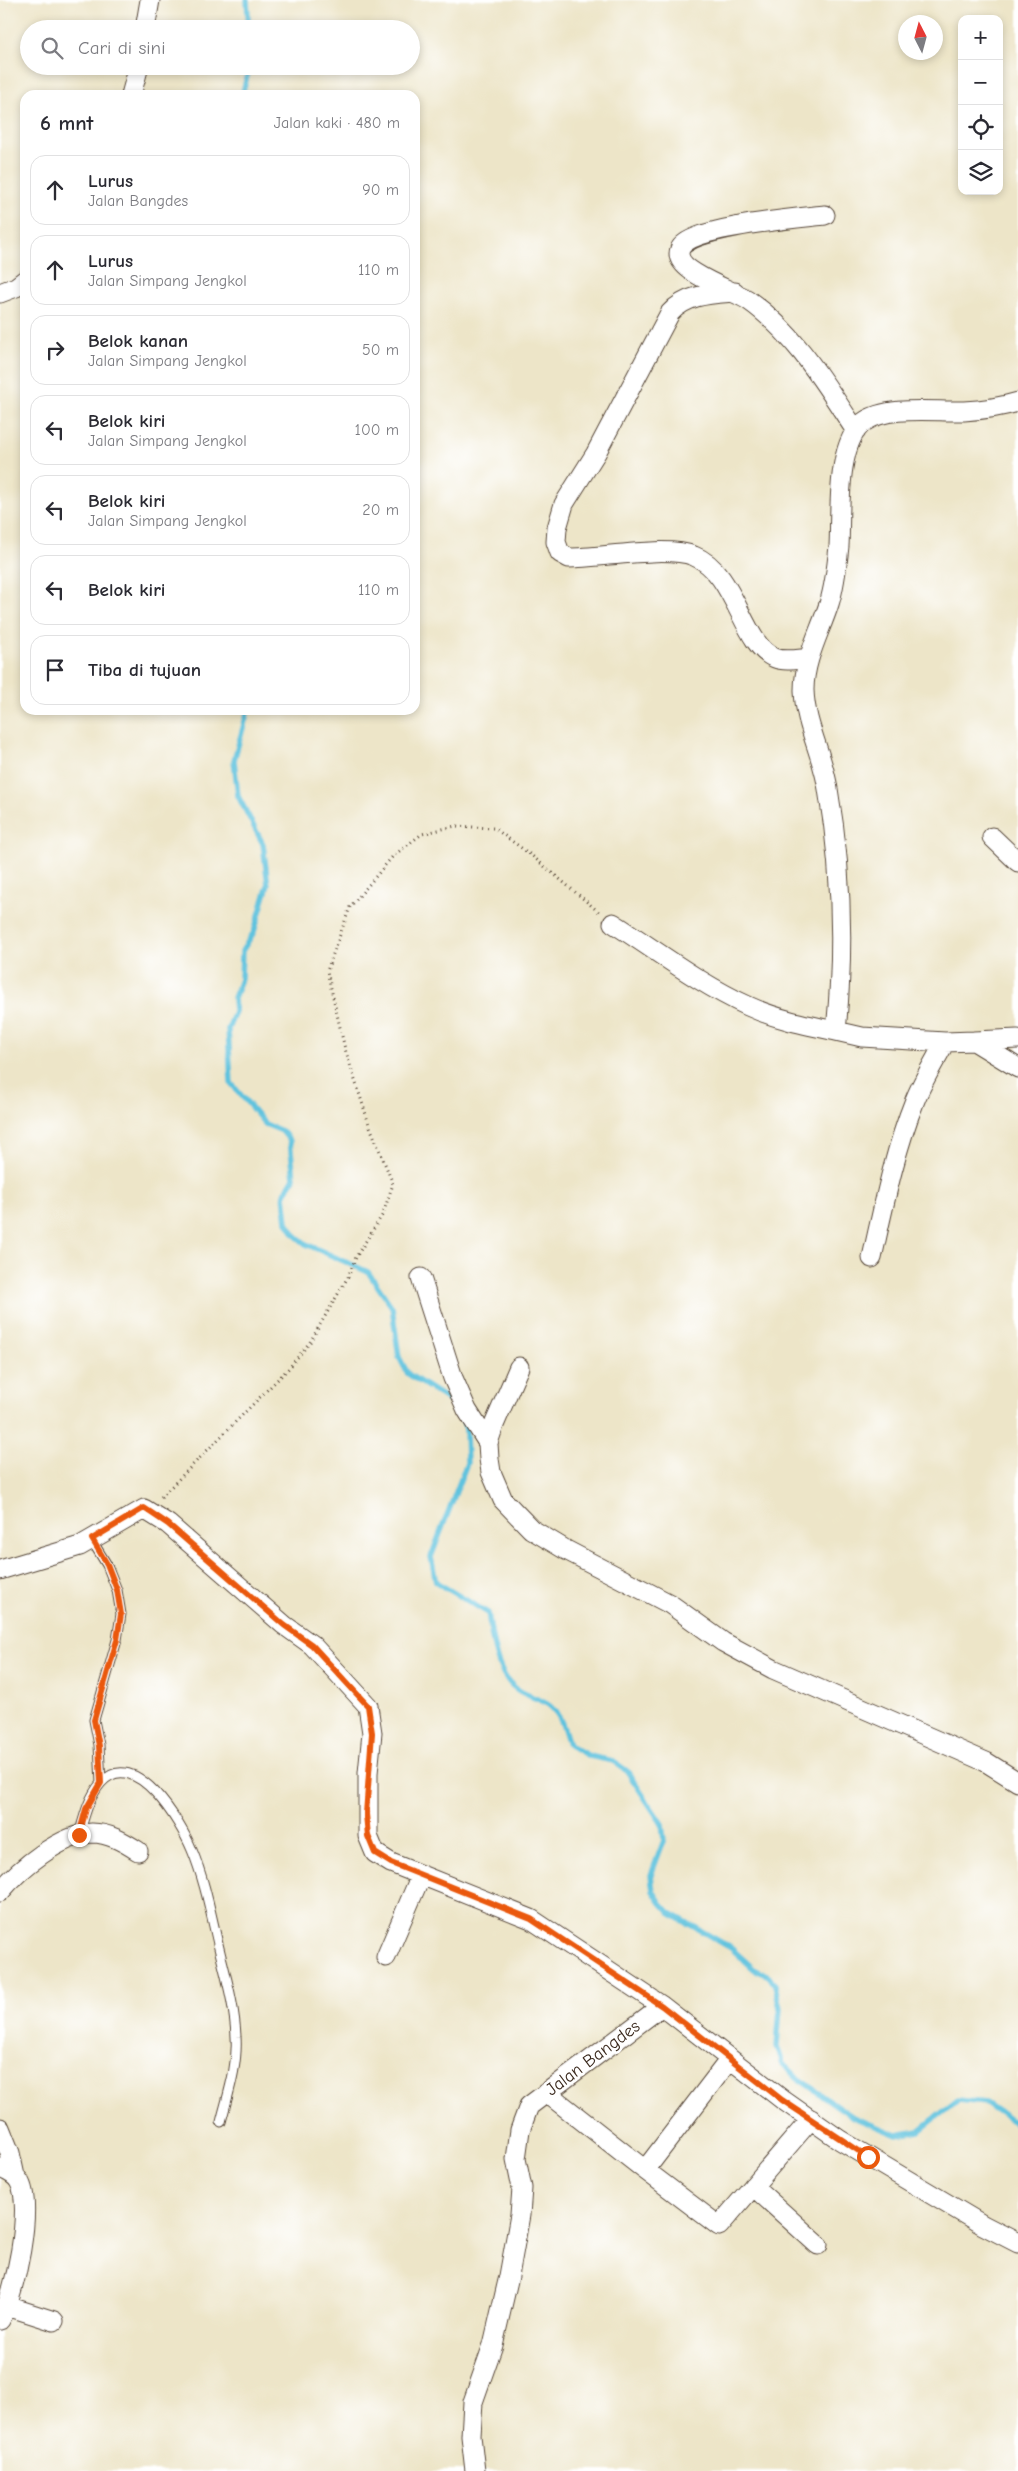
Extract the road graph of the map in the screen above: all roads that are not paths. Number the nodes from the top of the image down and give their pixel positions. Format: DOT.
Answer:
graph roads {
  1 [pos="150,0"];
  2 [pos="147,20"];
  3 [pos="137,75"];
  4 [pos="132,90"];
  5 [pos="825,215"];
  6 [pos="20,284"];
  7 [pos="735,292"];
  8 [pos="0,293"];
  9 [pos="1018,402"];
  10 [pos="856,431"];
  11 [pos="809,658"];
  12 [pos="992,838"];
  13 [pos="1018,862"];
  14 [pos="613,923"];
  15 [pos="836,1031"];
  16 [pos="1018,1039"];
  17 [pos="974,1041"];
  18 [pos="945,1042"];
  19 [pos="1018,1068"];
  20 [pos="872,1258"];
  21 [pos="421,1278"];
  22 [pos="519,1367"];
  23 [pos="488,1443"];
  24 [pos="92,1539"];
  25 [pos="0,1570"];
  26 [pos="1018,1782"];
  27 [pos="101,1783"];
  28 [pos="79,1835"];
  29 [pos="138,1851"];
  30 [pos="421,1875"];
  31 [pos="0,1892"];
  32 [pos="386,1957"];
  33 [pos="662,2006"];
  34 [pos="730,2059"];
  35 [pos="547,2093"];
  36 [pos="811,2119"];
  37 [pos="221,2122"];
  38 [pos="0,2128"];
  39 [pos="645,2170"];
  40 [pos="8,2172"];
  41 [pos="753,2186"];
  42 [pos="1018,2243"];
  43 [pos="818,2245"];
  44 [pos="4,2313"];
  45 [pos="54,2321"];
  46 [pos="475,2471"];
  1 -- 2 [label="street"];
  3 -- 4 [label="street"];
  5 -- 7 [label="street"];
  6 -- 8 [label="street"];
  7 -- 10 [label="street"];
  7 -- 11 [label="street"];
  9 -- 10 [label="street"];
  10 -- 11 [label="street"];
  11 -- 15 [label="street"];
  12 -- 13 [label="street"];
  14 -- 15 [label="street"];
  15 -- 18 [label="street"];
  16 -- 17 [label="street"];
  17 -- 18 [label="street"];
  17 -- 19 [label="street"];
  18 -- 20 [label="street"];
  21 -- 23 [label="street"];
  22 -- 23 [label="street"];
  23 -- 26 [label="street"];
  24 -- 25 [label="street"];
  24 -- 27 [label="lane"];
  24 -- 30 [label="street"];
  27 -- 28 [label="lane"];
  27 -- 37 [label="lane"];
  28 -- 29 [label="street"];
  28 -- 31 [label="street"];
  30 -- 32 [label="street"];
  30 -- 33 [label="street"];
  33 -- 34 [label="street"];
  33 -- 35 [label="street, Jalan Bangdes"];
  34 -- 36 [label="street"];
  34 -- 39 [label="street"];
  35 -- 39 [label="street"];
  35 -- 46 [label="street, Jalan Bangdes"];
  36 -- 41 [label="street"];
  36 -- 42 [label="street"];
  38 -- 40 [label="street"];
  39 -- 41 [label="street"];
  40 -- 44 [label="street"];
  41 -- 43 [label="street"];
  44 -- 45 [label="street"];
}
